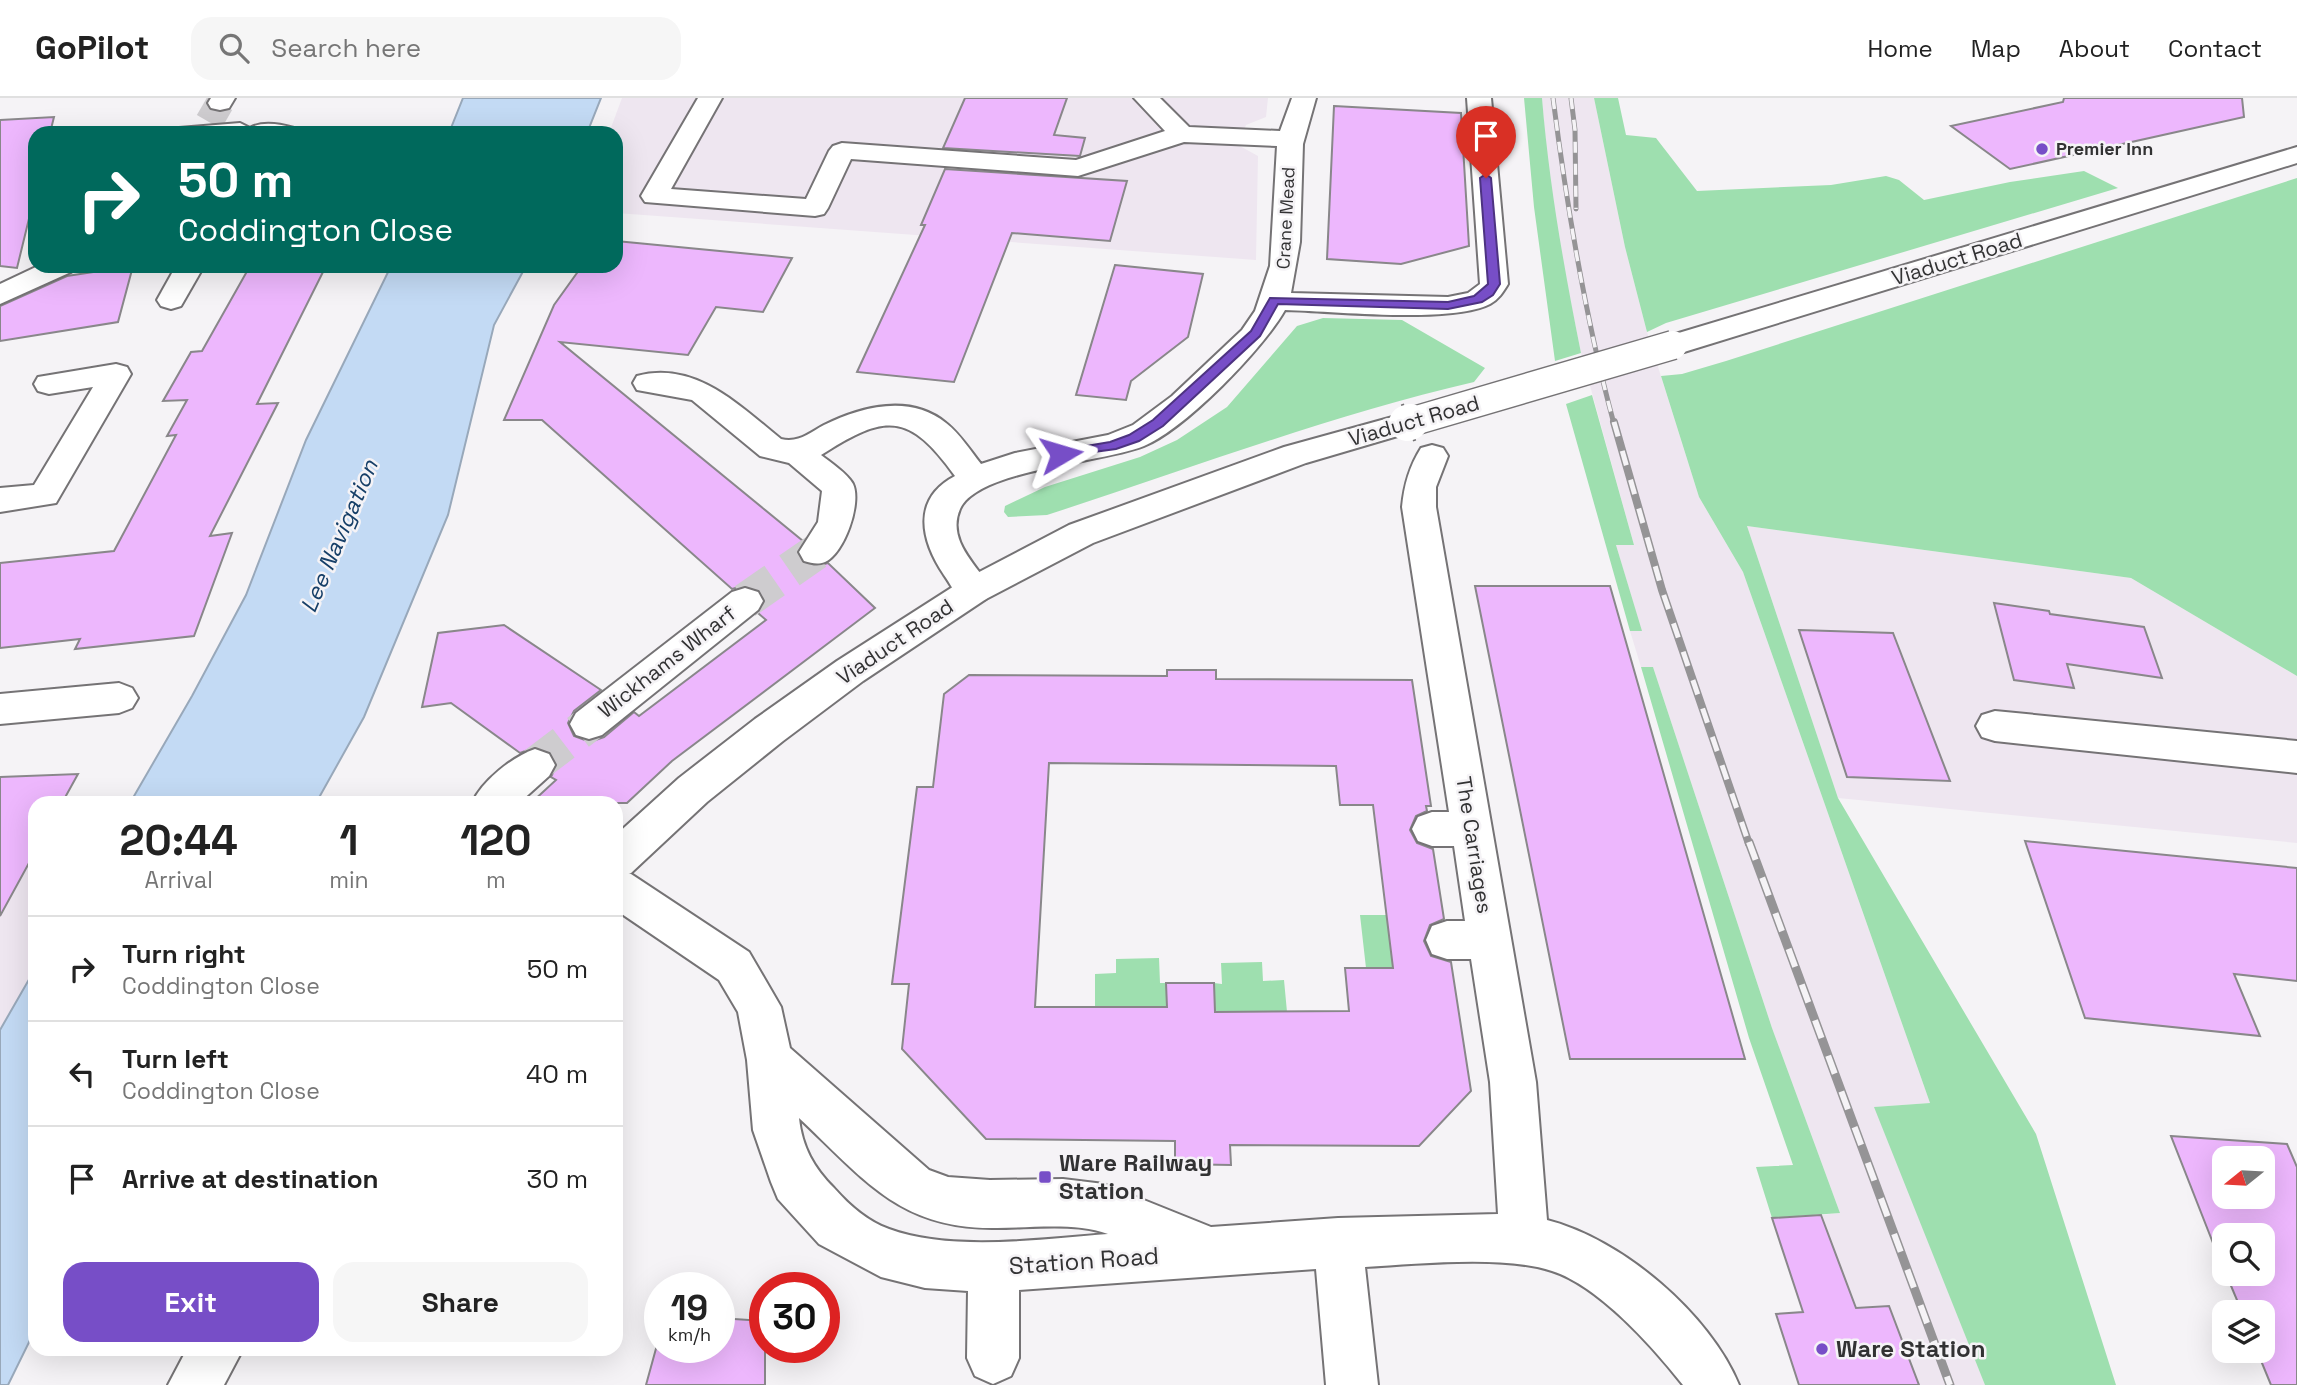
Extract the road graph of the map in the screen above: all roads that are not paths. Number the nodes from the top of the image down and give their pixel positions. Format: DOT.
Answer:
graph roads {
  1 [pos="710,98"];
  2 [pos="1146,98"];
  3 [pos="1304,98"];
  4 [pos="1479,98"];
  5 [pos="209,117"];
  6 [pos="241,126"];
  7 [pos="1182,134"];
  8 [pos="1291,140"];
  9 [pos="2297,155"];
  10 [pos="46,273"];
  11 [pos="186,273"];
  12 [pos="0,295"];
  13 [pos="171,300"];
  14 [pos="1275,301"];
  15 [pos="648,383"];
  16 [pos="49,384"];
  17 [pos="799,454"];
  18 [pos="1432,456"];
  19 [pos="974,478"];
  20 [pos="0,500"];
  21 [pos="816,552"];
  22 [pos="974,590"];
  23 [pos="746,601"];
  24 [pos="119,698"];
  25 [pos="0,709"];
  26 [pos="589,724"];
  27 [pos="1995,726"];
  28 [pos="2297,757"];
  29 [pos="535,765"];
  30 [pos="500,796"];
  31 [pos="623,854"];
  32 [pos="623,892"];
  33 [pos="770,1060"];
  34 [pos="1524,1239"];
  35 [pos="1338,1243"];
  36 [pos="1210,1251"];
  37 [pos="994,1267"];
  38 [pos="213,1356"];
  39 [pos="993,1358"];
  40 [pos="194,1385"];
  41 [pos="1352,1385"];
  42 [pos="1713,1385"];
  1 -- 7 [label="street"];
  2 -- 7 [label="street"];
  3 -- 8 [label="street, Crane Mead"];
  4 -- 14 [label="street"];
  5 -- 6 [label="street"];
  7 -- 8 [label="street"];
  8 -- 14 [label="street, Crane Mead"];
  9 -- 22 [label="street, Viaduct Road, bridge"];
  10 -- 12 [label="street"];
  11 -- 13 [label="street"];
  14 -- 19 [label="street, Crane Mead"];
  15 -- 17 [label="street"];
  16 -- 20 [label="street"];
  17 -- 19 [label="street"];
  17 -- 21 [label="street"];
  18 -- 34 [label="street, The Carriages"];
  19 -- 22 [label="street, Crane Mead"];
  22 -- 31 [label="street, Viaduct Road"];
  23 -- 26 [label="street, Wickhams Wharf"];
  24 -- 25 [label="street"];
  27 -- 28 [label="street"];
  29 -- 30 [label="street"];
  32 -- 33 [label="street, Station Road"];
  33 -- 36 [label="street"];
  33 -- 37 [label="street, Station Road"];
  34 -- 35 [label="street, Station Road"];
  34 -- 42 [label="street, Station Road"];
  35 -- 36 [label="street, Station Road"];
  35 -- 41 [label="street"];
  36 -- 37 [label="street, Station Road"];
  37 -- 39 [label="street"];
  38 -- 40 [label="street"];
}
